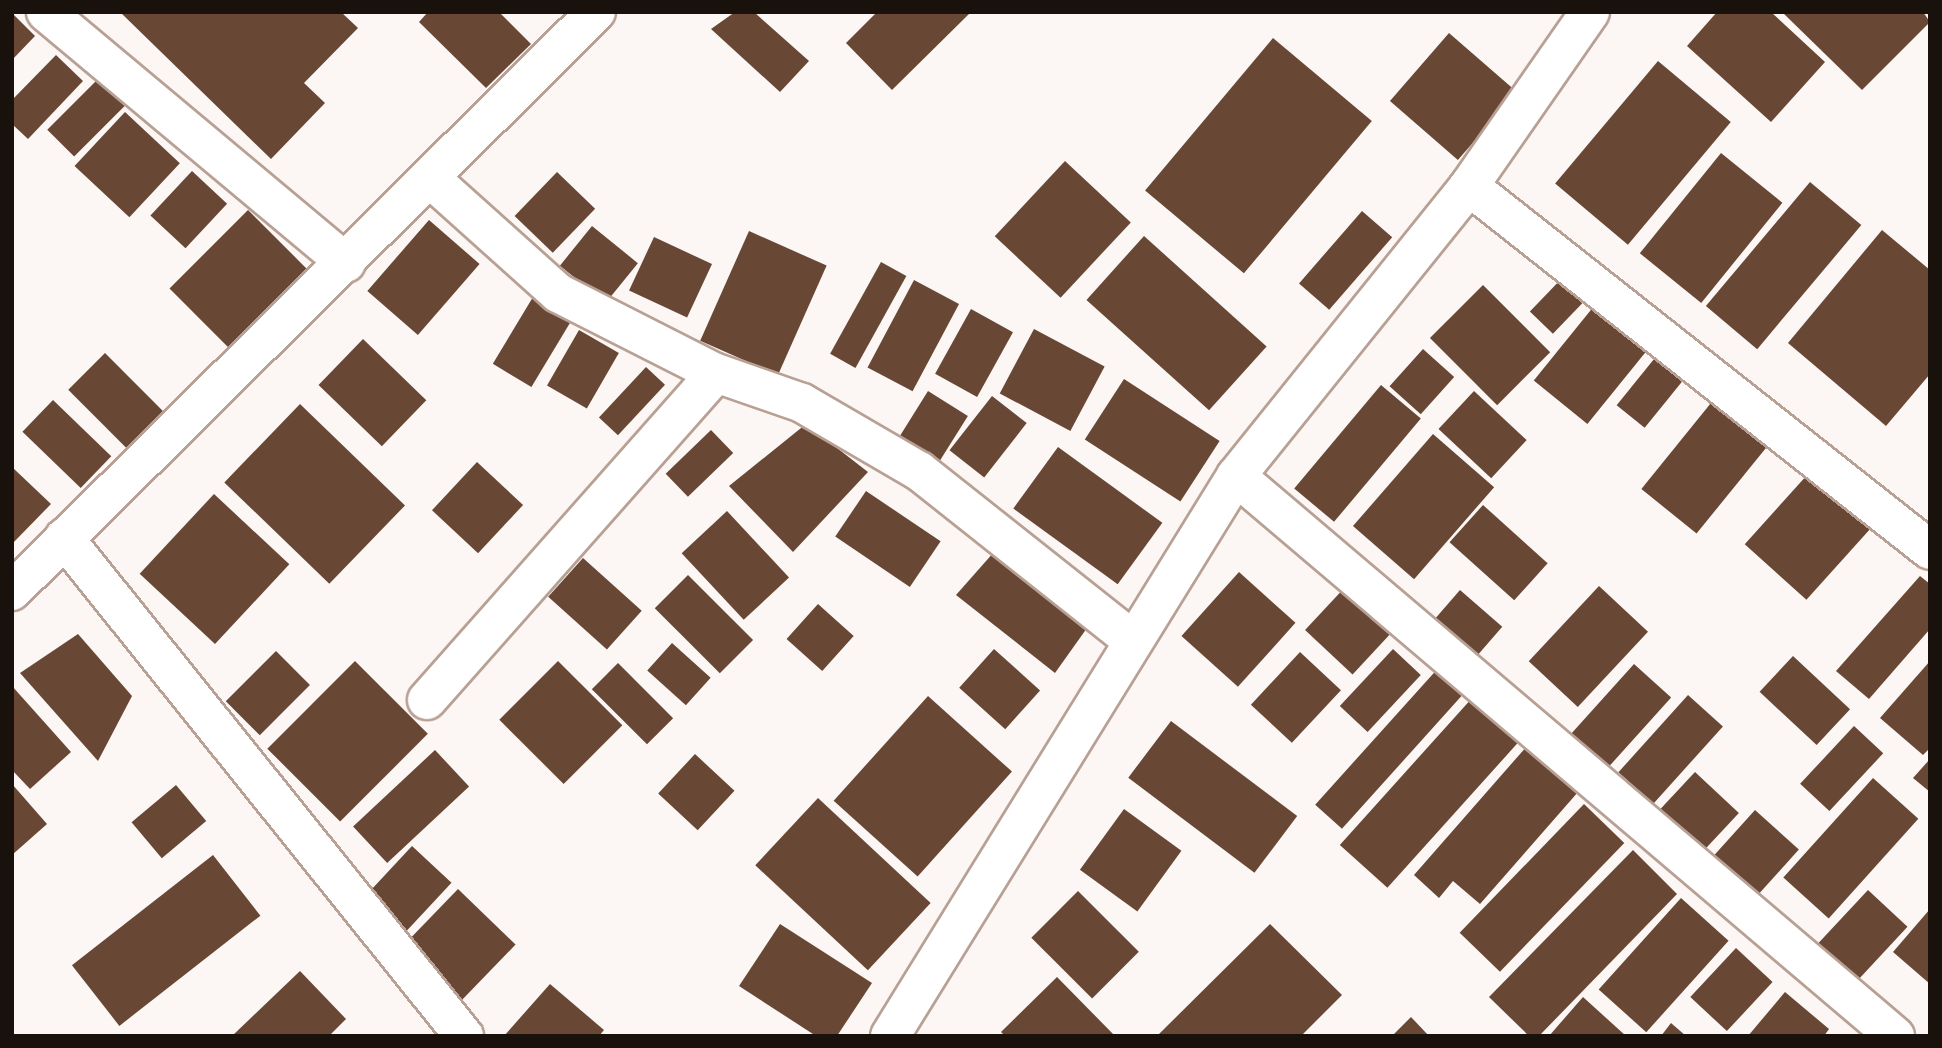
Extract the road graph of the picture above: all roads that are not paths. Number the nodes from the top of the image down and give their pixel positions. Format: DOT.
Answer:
graph roads {
  1 [pos="46,12"];
  2 [pos="596,12"];
  3 [pos="1590,12"];
  4 [pos="430,178"];
  5 [pos="1469,186"];
  6 [pos="346,263"];
  7 [pos="716,373"];
  8 [pos="1236,476"];
  9 [pos="64,538"];
  10 [pos="1930,550"];
  11 [pos="12,591"];
  12 [pos="1132,640"];
  13 [pos="427,700"];
  14 [pos="901,1031"];
  15 [pos="464,1036"];
  16 [pos="1895,1036"];
  1 -- 6 [label="street"];
  2 -- 4 [label="street"];
  3 -- 5 [label="street"];
  4 -- 6 [label="street"];
  4 -- 7 [label="street"];
  5 -- 8 [label="street"];
  5 -- 10 [label="street"];
  6 -- 9 [label="street"];
  7 -- 12 [label="street"];
  7 -- 13 [label="street"];
  8 -- 12 [label="street"];
  8 -- 16 [label="street"];
  9 -- 11 [label="street"];
  9 -- 15 [label="street"];
  12 -- 14 [label="street"];
}
